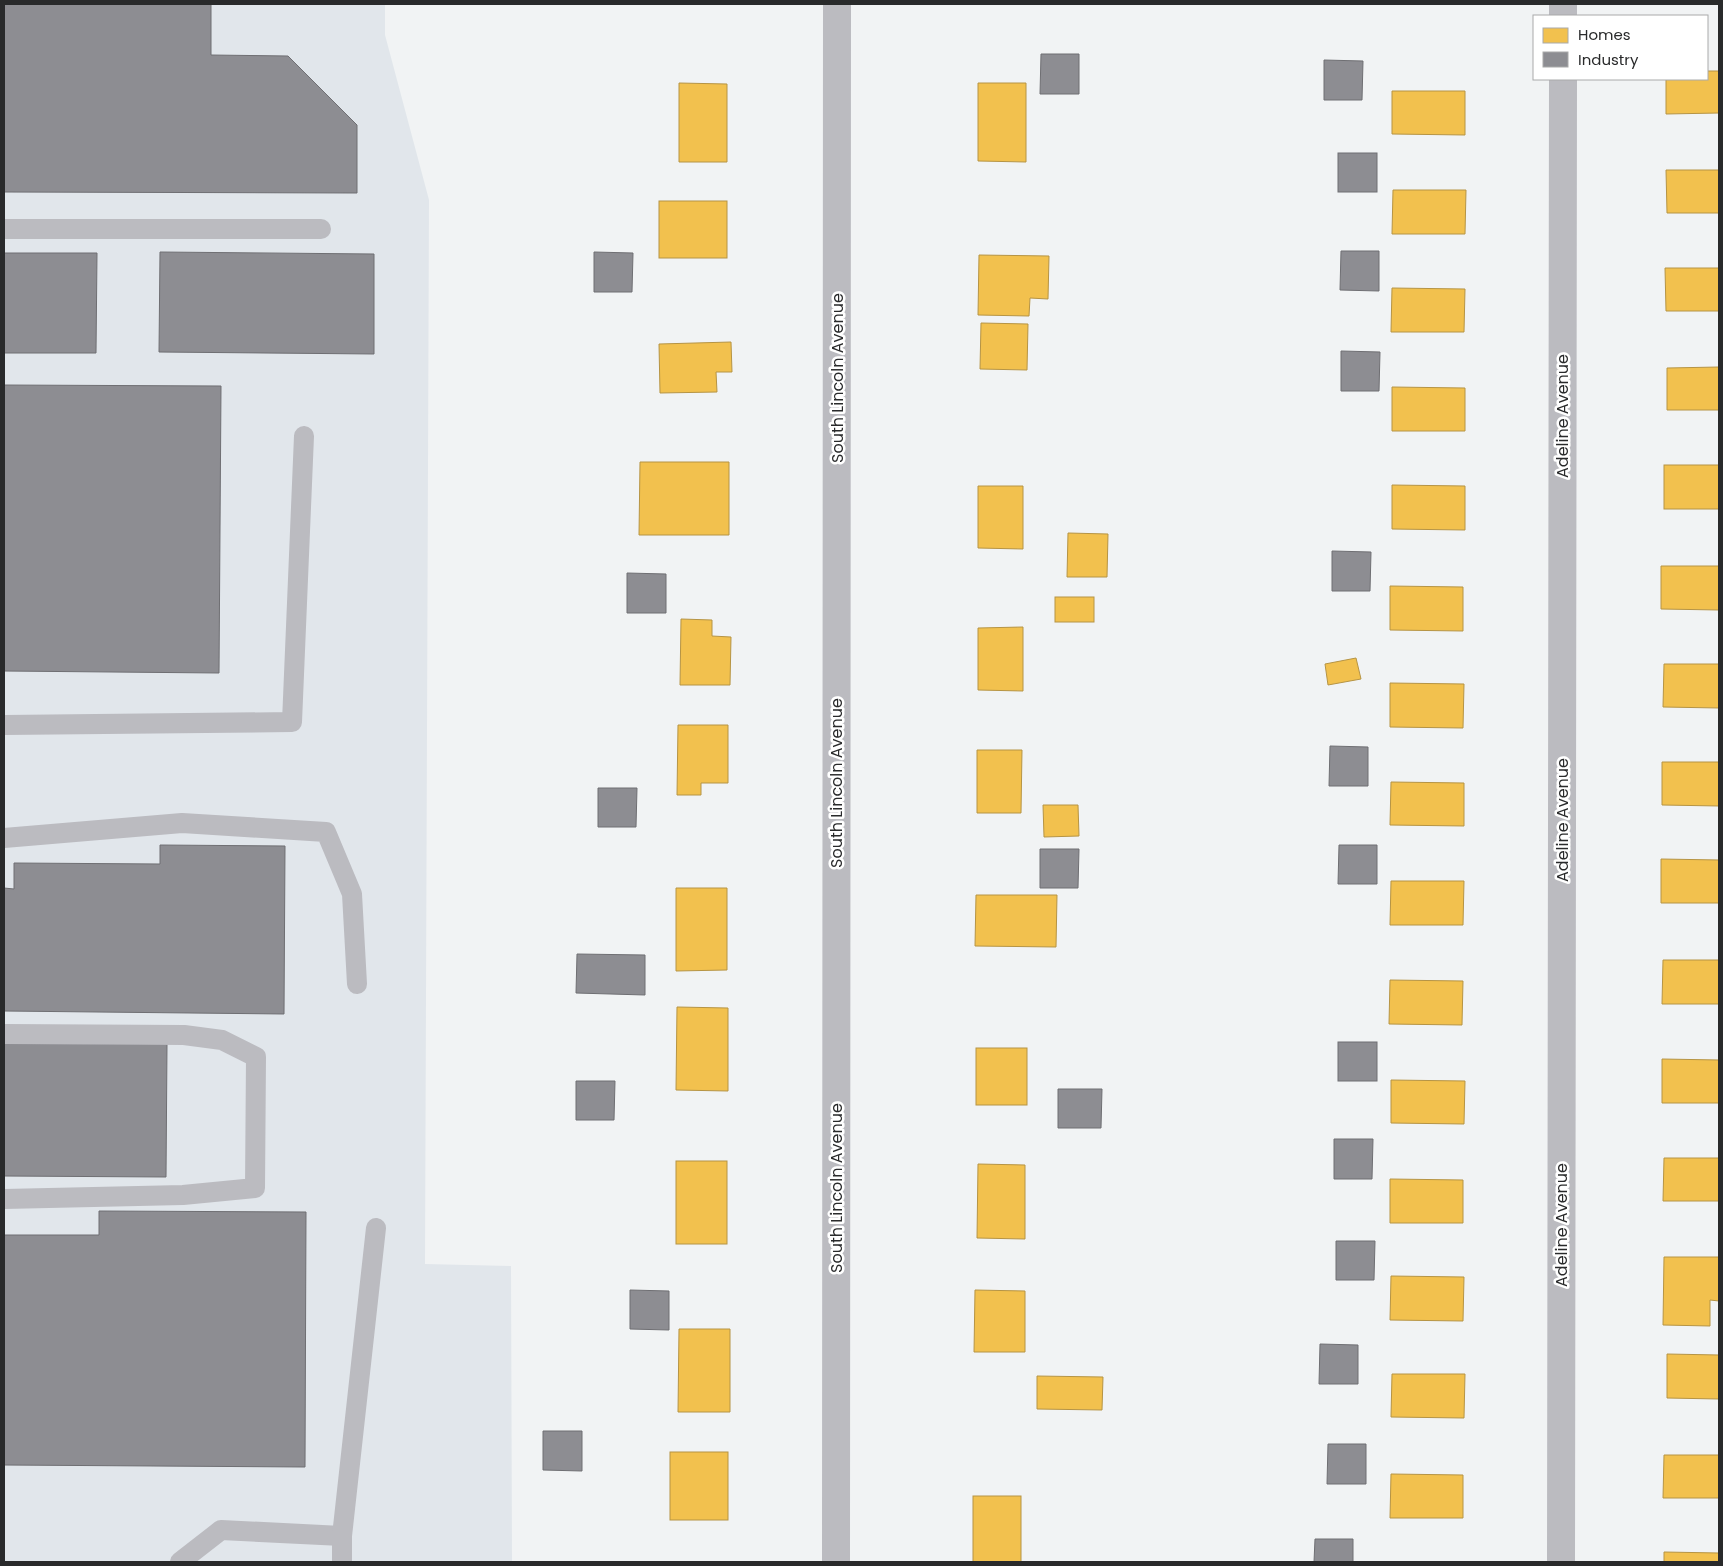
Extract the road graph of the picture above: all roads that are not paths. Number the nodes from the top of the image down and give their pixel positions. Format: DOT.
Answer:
graph roads {
  1 [pos="837,4"];
  2 [pos="1563,80"];
  3 [pos="4,229"];
  4 [pos="321,229"];
  5 [pos="304,436"];
  6 [pos="4,726"];
  7 [pos="4,838"];
  8 [pos="357,984"];
  9 [pos="4,1034"];
  10 [pos="4,1198"];
  11 [pos="376,1228"];
  12 [pos="342,1536"];
  13 [pos="180,1562"];
  14 [pos="342,1562"];
  15 [pos="836,1562"];
  16 [pos="1561,1562"];
  1 -- 15 [label="street, South Lincoln Avenue"];
  2 -- 16 [label="street, Adeline Avenue"];
  3 -- 4 [label="lane"];
  5 -- 6 [label="lane"];
  7 -- 8 [label="lane"];
  9 -- 10 [label="lane"];
  11 -- 12 [label="lane"];
  12 -- 13 [label="lane"];
  12 -- 14 [label="lane"];
}
